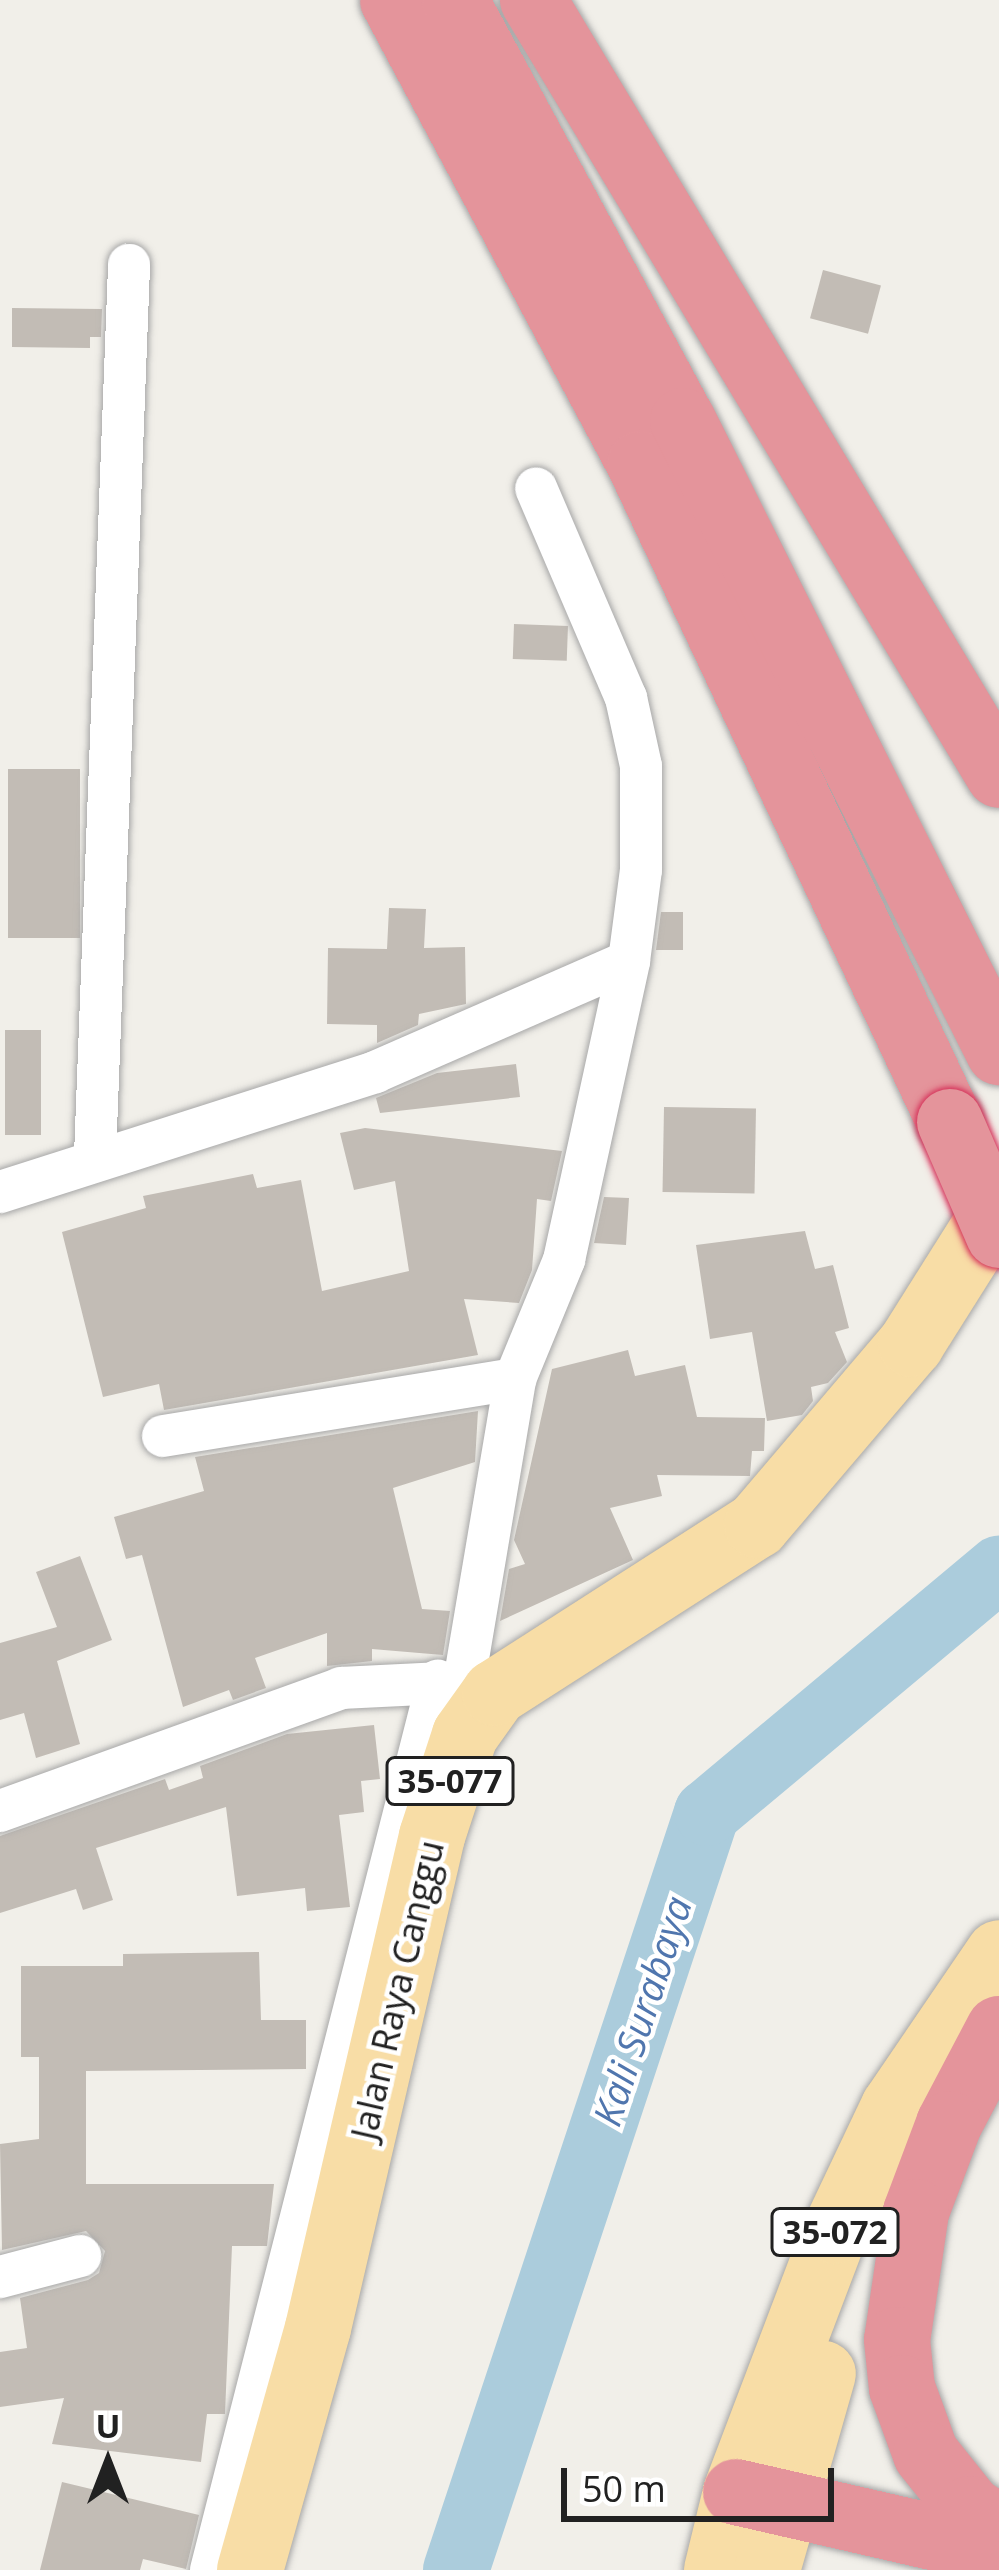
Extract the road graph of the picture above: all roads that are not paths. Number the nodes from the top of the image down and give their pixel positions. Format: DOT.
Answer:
graph roads {
  1 [pos="393,0"];
  2 [pos="455,0"];
  3 [pos="532,0"];
  4 [pos="129,265"];
  5 [pos="536,488"];
  6 [pos="999,775"];
  7 [pos="629,961"];
  8 [pos="992,1036"];
  9 [pos="94,1156"];
  10 [pos="0,1192"];
  11 [pos="999,1204"];
  12 [pos="999,1235"];
  13 [pos="515,1378"];
  14 [pos="163,1436"];
  15 [pos="466,1685"];
  16 [pos="0,1811"];
  17 [pos="990,1991"];
  18 [pos="80,2256"];
  19 [pos="0,2278"];
  20 [pos="760,2498"];
  21 [pos="999,2528"];
  22 [pos="999,2552"];
  23 [pos="211,2570"];
  24 [pos="250,2570"];
  25 [pos="717,2570"];
  26 [pos="767,2570"];
  1 -- 12 [label="highway, bridge"];
  2 -- 8 [label="highway"];
  3 -- 6 [label="highway"];
  4 -- 9 [label="street"];
  5 -- 7 [label="street"];
  7 -- 9 [label="street"];
  7 -- 13 [label="street"];
  9 -- 10 [label="street"];
  11 -- 15 [label="main road, Jalan Raya Canggu / 35-077"];
  13 -- 14 [label="street"];
  13 -- 15 [label="street"];
  15 -- 16 [label="street"];
  15 -- 23 [label="street"];
  15 -- 24 [label="main road, Jalan Raya Canggu / 35-077"];
  17 -- 20 [label="main road, 35-072"];
  17 -- 21 [label="highway"];
  18 -- 19 [label="street"];
  20 -- 22 [label="highway"];
  20 -- 25 [label="main road, 35-072"];
  20 -- 26 [label="main road, 35-072"];
}
